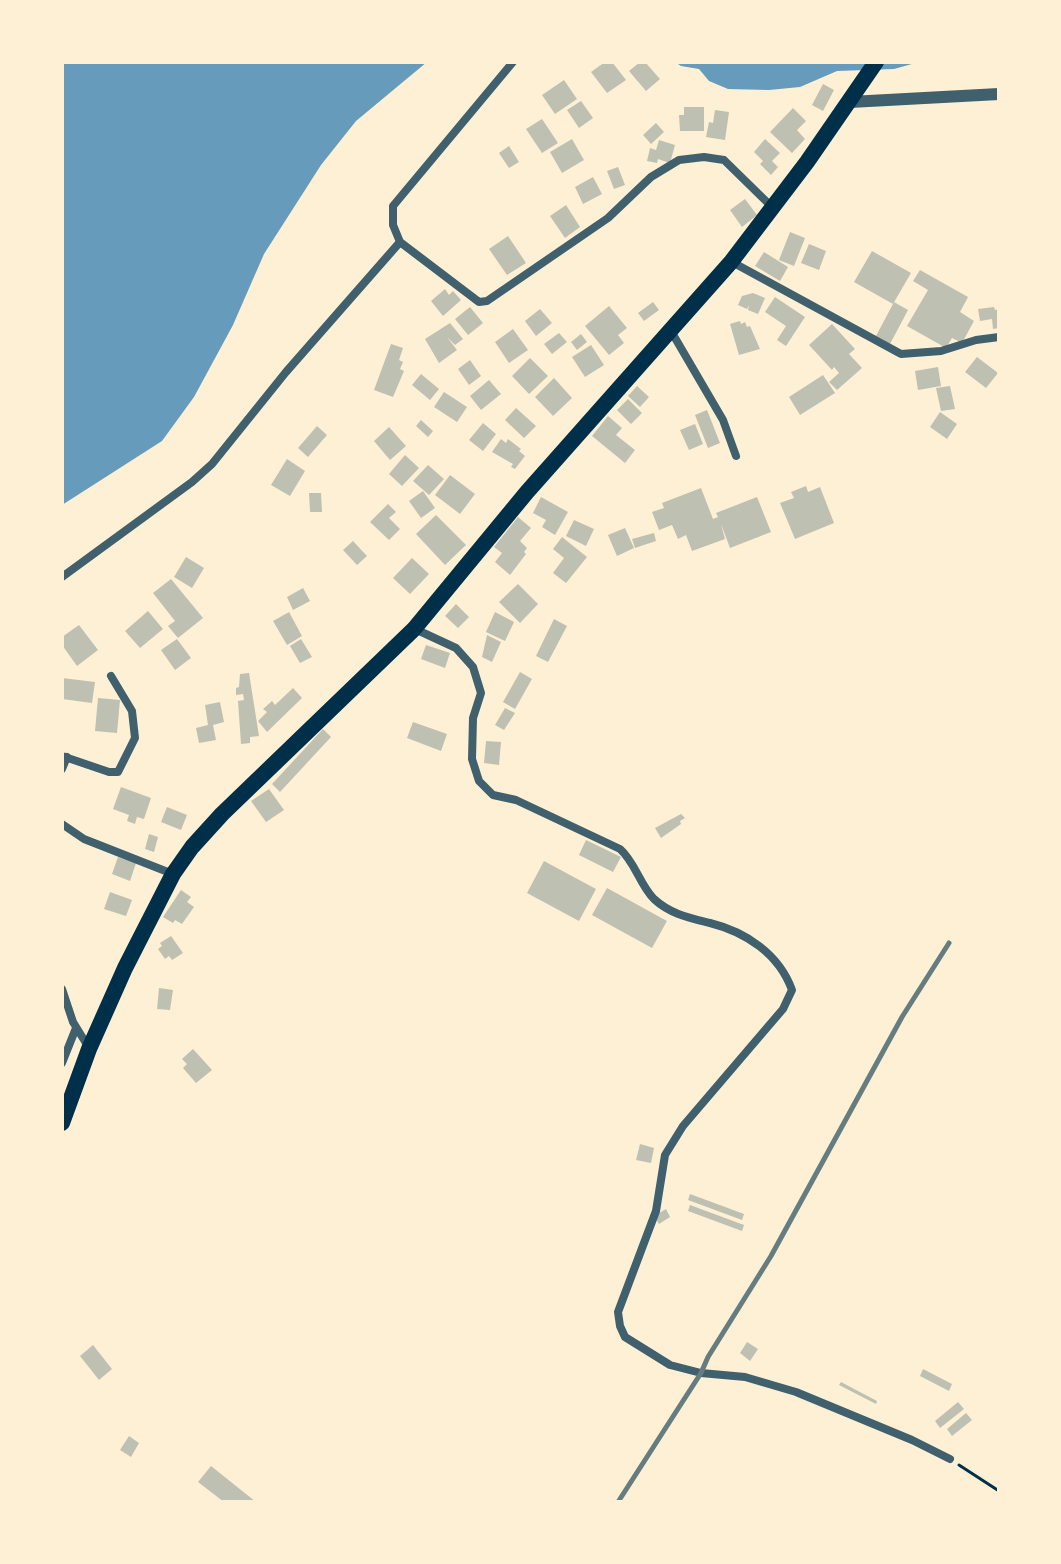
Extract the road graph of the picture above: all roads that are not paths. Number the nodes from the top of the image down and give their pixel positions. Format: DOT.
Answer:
graph roads {
  1 [pos="513,62"];
  2 [pos="876,62"];
  3 [pos="999,94"];
  4 [pos="850,102"];
  5 [pos="772,208"];
  6 [pos="400,242"];
  7 [pos="731,262"];
  8 [pos="671,331"];
  9 [pos="999,337"];
  10 [pos="736,456"];
  11 [pos="62,577"];
  12 [pos="414,629"];
  13 [pos="111,676"];
  14 [pos="64,756"];
  15 [pos="62,769"];
  16 [pos="62,824"];
  17 [pos="173,874"];
  18 [pos="62,989"];
  19 [pos="76,1028"];
  20 [pos="89,1049"];
  21 [pos="62,1063"];
  22 [pos="62,1123"];
  23 [pos="950,1459"];
  1 -- 6 [label="street"];
  2 -- 4 [label="highway"];
  3 -- 4 [label="street"];
  4 -- 5 [label="highway"];
  5 -- 6 [label="street"];
  5 -- 7 [label="highway"];
  6 -- 11 [label="street"];
  7 -- 8 [label="highway"];
  7 -- 9 [label="street"];
  8 -- 10 [label="street"];
  8 -- 12 [label="highway"];
  12 -- 17 [label="highway"];
  12 -- 23 [label="street"];
  13 -- 14 [label="street"];
  14 -- 15 [label="street"];
  16 -- 17 [label="street"];
  17 -- 20 [label="highway"];
  18 -- 19 [label="street"];
  19 -- 20 [label="street"];
  19 -- 21 [label="street"];
  20 -- 22 [label="highway"];
}
